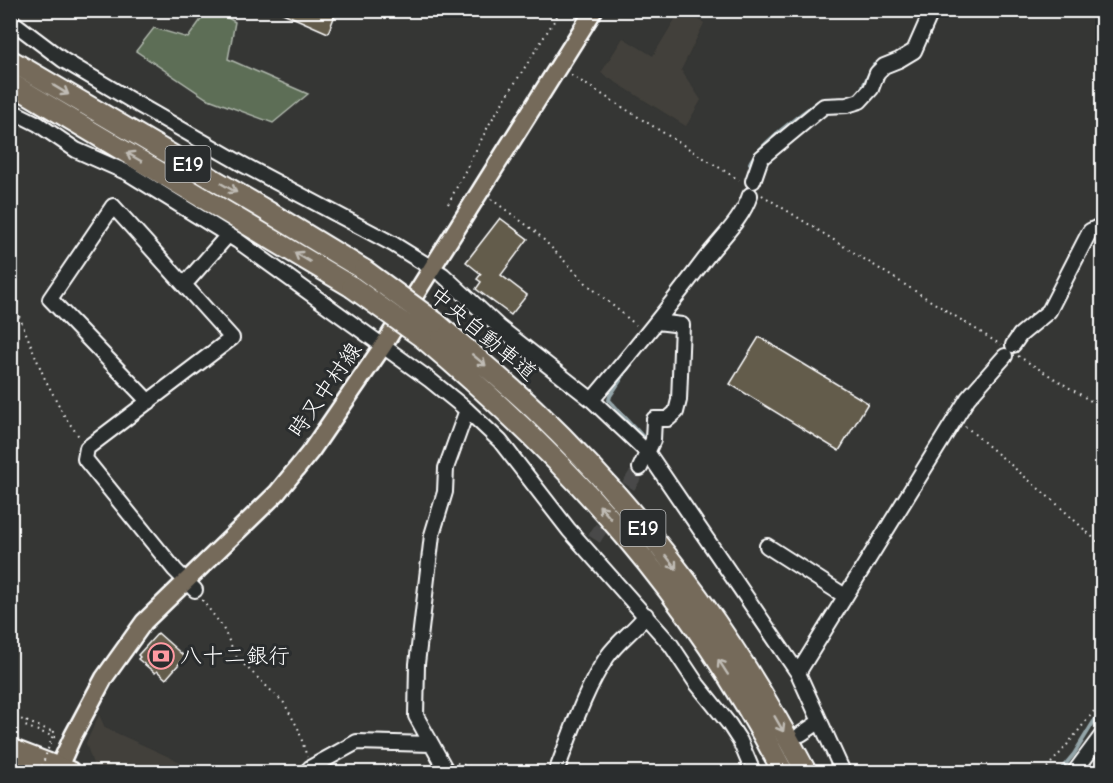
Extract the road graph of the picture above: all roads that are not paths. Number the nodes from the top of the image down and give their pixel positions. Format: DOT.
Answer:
graph roads {
  1 [pos="594,10"];
  2 [pos="932,10"];
  3 [pos="10,20"];
  4 [pos="10,60"];
  5 [pos="10,83"];
  6 [pos="10,110"];
  7 [pos="1102,225"];
  8 [pos="228,235"];
  9 [pos="433,268"];
  10 [pos="184,285"];
  11 [pos="657,322"];
  12 [pos="383,346"];
  13 [pos="592,400"];
  14 [pos="149,402"];
  15 [pos="467,410"];
  16 [pos="648,453"];
  17 [pos="640,468"];
  18 [pos="767,546"];
  19 [pos="190,586"];
  20 [pos="845,596"];
  21 [pos="646,615"];
  22 [pos="798,673"];
  23 [pos="819,722"];
  24 [pos="801,734"];
  25 [pos="1102,735"];
  26 [pos="431,744"];
  27 [pos="10,749"];
  28 [pos="444,767"];
  29 [pos="308,770"];
  30 [pos="57,771"];
  31 [pos="556,772"];
  32 [pos="753,772"];
  33 [pos="783,772"];
  34 [pos="806,772"];
  35 [pos="843,772"];
  36 [pos="1076,772"];
  1 -- 9 [label="main road, 時又中村線"];
  2 -- 11 [label="street"];
  3 -- 9 [label="street"];
  4 -- 34 [label="highway, 中央自動車道 / E19, one-way, bridge"];
  33 -- 5 [label="highway, 中央自動車道 / E19, one-way, bridge"];
  6 -- 8 [label="street"];
  7 -- 20 [label="street"];
  8 -- 10 [label="street"];
  8 -- 12 [label="street"];
  9 -- 12 [label="main road, 時又中村線"];
  9 -- 13 [label="street"];
  10 -- 14 [label="street"];
  10 -- 14 [label="street"];
  11 -- 13 [label="street"];
  11 -- 16 [label="street"];
  12 -- 15 [label="street"];
  12 -- 19 [label="main road, 時又中村線"];
  13 -- 16 [label="street"];
  14 -- 19 [label="street"];
  15 -- 21 [label="street"];
  15 -- 26 [label="street"];
  16 -- 17 [label="street"];
  16 -- 22 [label="street"];
  18 -- 20 [label="street"];
  19 -- 30 [label="main road, 時又中村線"];
  20 -- 22 [label="street"];
  21 -- 31 [label="street"];
  21 -- 32 [label="street"];
  22 -- 23 [label="street"];
  23 -- 24 [label="street"];
  23 -- 35 [label="street"];
  25 -- 36 [label="street"];
  26 -- 28 [label="street"];
  26 -- 29 [label="street"];
  27 -- 30 [label="highway"];
}
